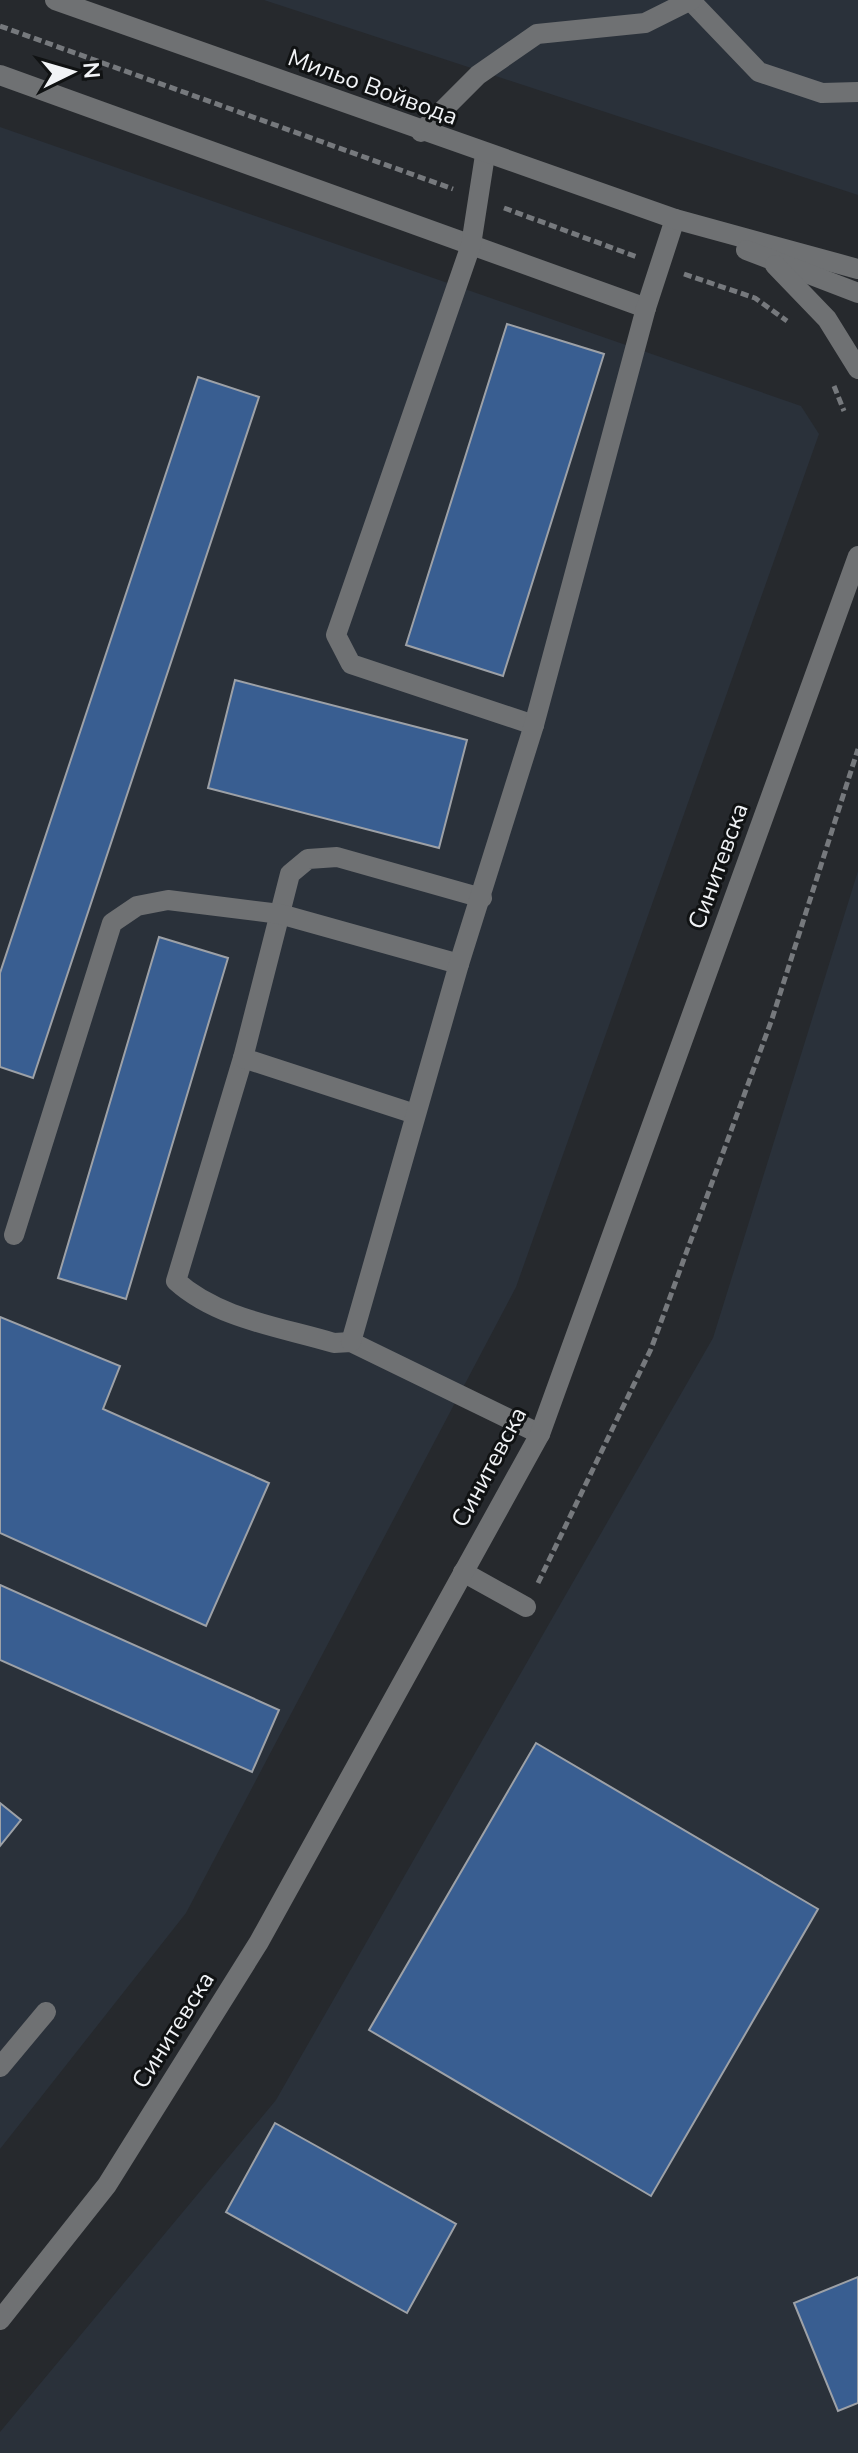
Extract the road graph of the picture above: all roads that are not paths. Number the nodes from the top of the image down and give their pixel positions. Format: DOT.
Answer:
graph roads {
  1 [pos="55,0"];
  2 [pos="691,0"];
  3 [pos="0,75"];
  4 [pos="858,92"];
  5 [pos="421,132"];
  6 [pos="485,155"];
  7 [pos="675,219"];
  8 [pos="471,245"];
  9 [pos="769,260"];
  10 [pos="858,269"];
  11 [pos="858,293"];
  12 [pos="646,308"];
  13 [pos="858,369"];
  14 [pos="858,556"];
  15 [pos="534,725"];
  16 [pos="482,898"];
  17 [pos="280,914"];
  18 [pos="459,964"];
  19 [pos="243,1058"];
  20 [pos="415,1114"];
  21 [pos="14,1235"];
  22 [pos="351,1342"];
  23 [pos="540,1434"];
  24 [pos="463,1572"];
  25 [pos="526,1607"];
  26 [pos="46,2012"];
  27 [pos="0,2067"];
  28 [pos="0,2320"];
  1 -- 5 [label="street, Мильо Войвода"];
  2 -- 4 [label="street"];
  2 -- 5 [label="street"];
  3 -- 8 [label="street"];
  5 -- 6 [label="street, Мильо Войвода"];
  6 -- 7 [label="street, Мильо Войвода"];
  6 -- 8 [label="street"];
  7 -- 9 [label="street, Мильо Войвода"];
  7 -- 10 [label="street, Мильо Войвода"];
  7 -- 12 [label="street"];
  8 -- 12 [label="street"];
  8 -- 15 [label="street"];
  9 -- 11 [label="street, Мильо Войвода"];
  9 -- 13 [label="street"];
  12 -- 15 [label="street"];
  14 -- 23 [label="street, Синитевска"];
  15 -- 16 [label="street"];
  16 -- 17 [label="street"];
  16 -- 18 [label="street"];
  17 -- 18 [label="street"];
  17 -- 19 [label="street"];
  17 -- 21 [label="street"];
  18 -- 20 [label="street"];
  19 -- 20 [label="street"];
  19 -- 22 [label="street"];
  20 -- 22 [label="street"];
  22 -- 23 [label="street"];
  23 -- 24 [label="street, Синитевска"];
  24 -- 25 [label="street"];
  24 -- 28 [label="street, Синитевска"];
  26 -- 27 [label="street"];
}
